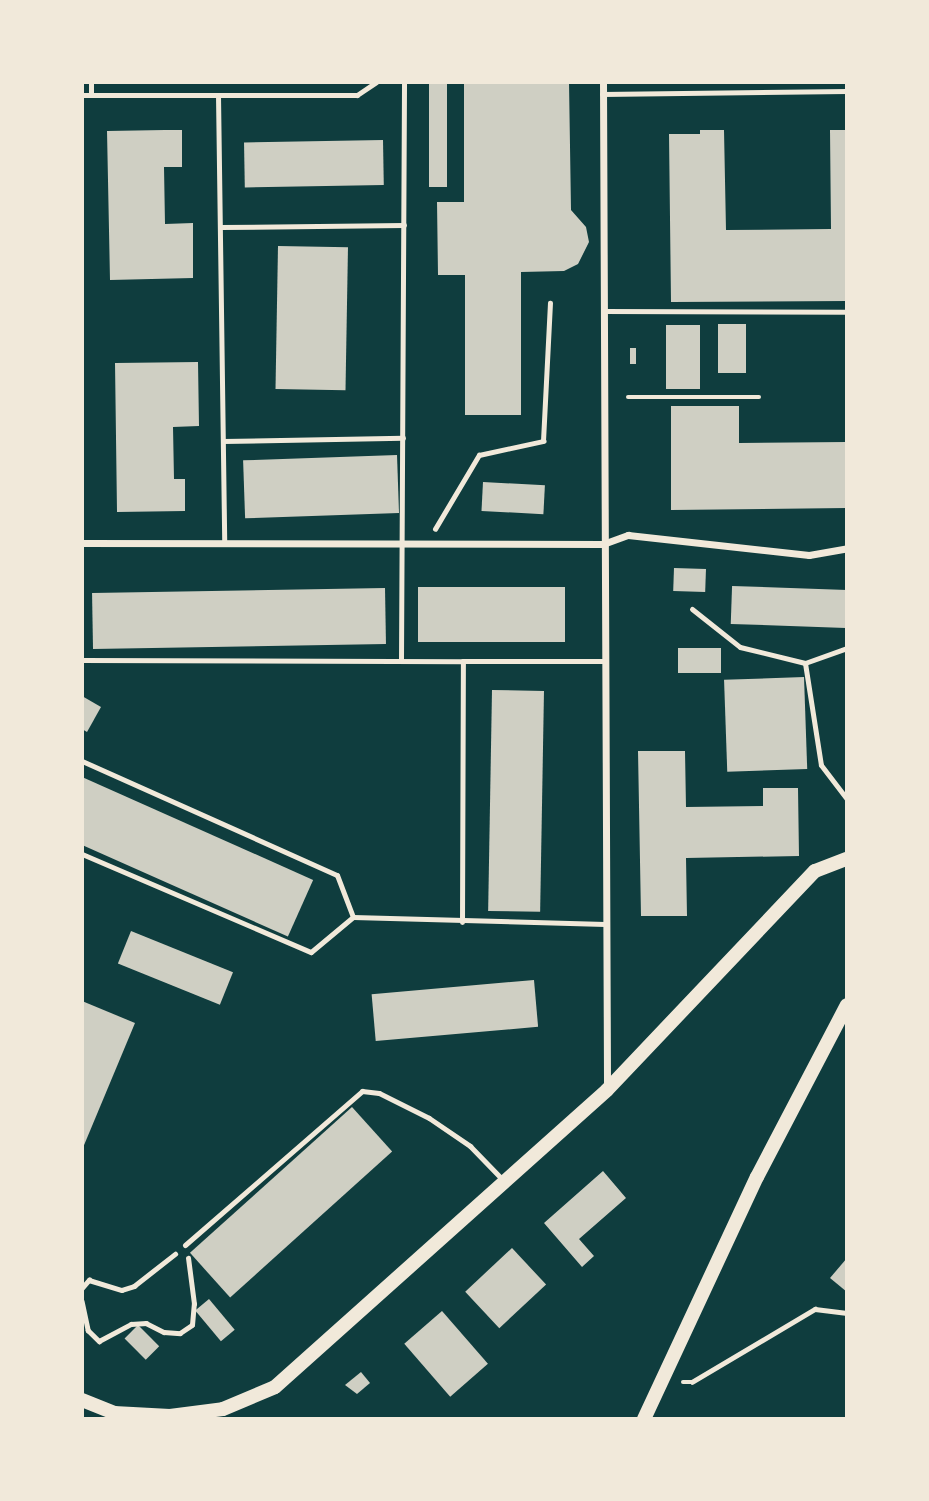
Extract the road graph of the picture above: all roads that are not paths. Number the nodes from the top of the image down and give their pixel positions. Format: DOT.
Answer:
graph roads {
  1 [pos="90,82"];
  2 [pos="376,82"];
  3 [pos="404,82"];
  4 [pos="603,82"];
  5 [pos="847,91"];
  6 [pos="90,94"];
  7 [pos="602,94"];
  8 [pos="82,95"];
  9 [pos="218,95"];
  10 [pos="404,225"];
  11 [pos="220,227"];
  12 [pos="603,311"];
  13 [pos="847,313"];
  14 [pos="403,438"];
  15 [pos="223,440"];
  16 [pos="82,543"];
  17 [pos="225,544"];
  18 [pos="402,544"];
  19 [pos="603,544"];
  20 [pos="847,548"];
  21 [pos="692,609"];
  22 [pos="847,648"];
  23 [pos="82,660"];
  24 [pos="401,660"];
  25 [pos="463,661"];
  26 [pos="604,662"];
  27 [pos="805,663"];
  28 [pos="82,761"];
  29 [pos="847,799"];
  30 [pos="82,854"];
  31 [pos="847,859"];
  32 [pos="353,917"];
  33 [pos="461,922"];
  34 [pos="605,924"];
  35 [pos="847,1005"];
  36 [pos="607,1090"];
  37 [pos="505,1182"];
  38 [pos="185,1245"];
  39 [pos="82,1400"];
  40 [pos="117,1416"];
  41 [pos="644,1419"];
  1 -- 6 [label="lane"];
  2 -- 9 [label="lane"];
  3 -- 10 [label="lane"];
  4 -- 7 [label="street"];
  5 -- 7 [label="lane"];
  6 -- 8 [label="lane"];
  6 -- 9 [label="lane"];
  7 -- 12 [label="street"];
  9 -- 11 [label="lane"];
  10 -- 11 [label="lane"];
  10 -- 14 [label="lane"];
  11 -- 15 [label="lane"];
  12 -- 13 [label="lane"];
  12 -- 19 [label="street"];
  14 -- 15 [label="lane"];
  14 -- 18 [label="lane"];
  15 -- 17 [label="lane"];
  16 -- 17 [label="street"];
  17 -- 18 [label="street"];
  18 -- 19 [label="street"];
  18 -- 24 [label="lane"];
  19 -- 20 [label="street"];
  19 -- 26 [label="street"];
  21 -- 27 [label="lane"];
  22 -- 27 [label="lane"];
  23 -- 24 [label="lane"];
  24 -- 25 [label="lane"];
  25 -- 26 [label="lane"];
  25 -- 33 [label="lane"];
  26 -- 34 [label="street"];
  27 -- 29 [label="lane"];
  28 -- 32 [label="lane"];
  30 -- 32 [label="lane"];
  31 -- 36 [label="main road"];
  32 -- 33 [label="lane"];
  33 -- 34 [label="lane"];
  34 -- 36 [label="street"];
  35 -- 41 [label="main road"];
  36 -- 37 [label="main road"];
  37 -- 38 [label="lane"];
  37 -- 40 [label="main road"];
  39 -- 40 [label="main road"];
}
